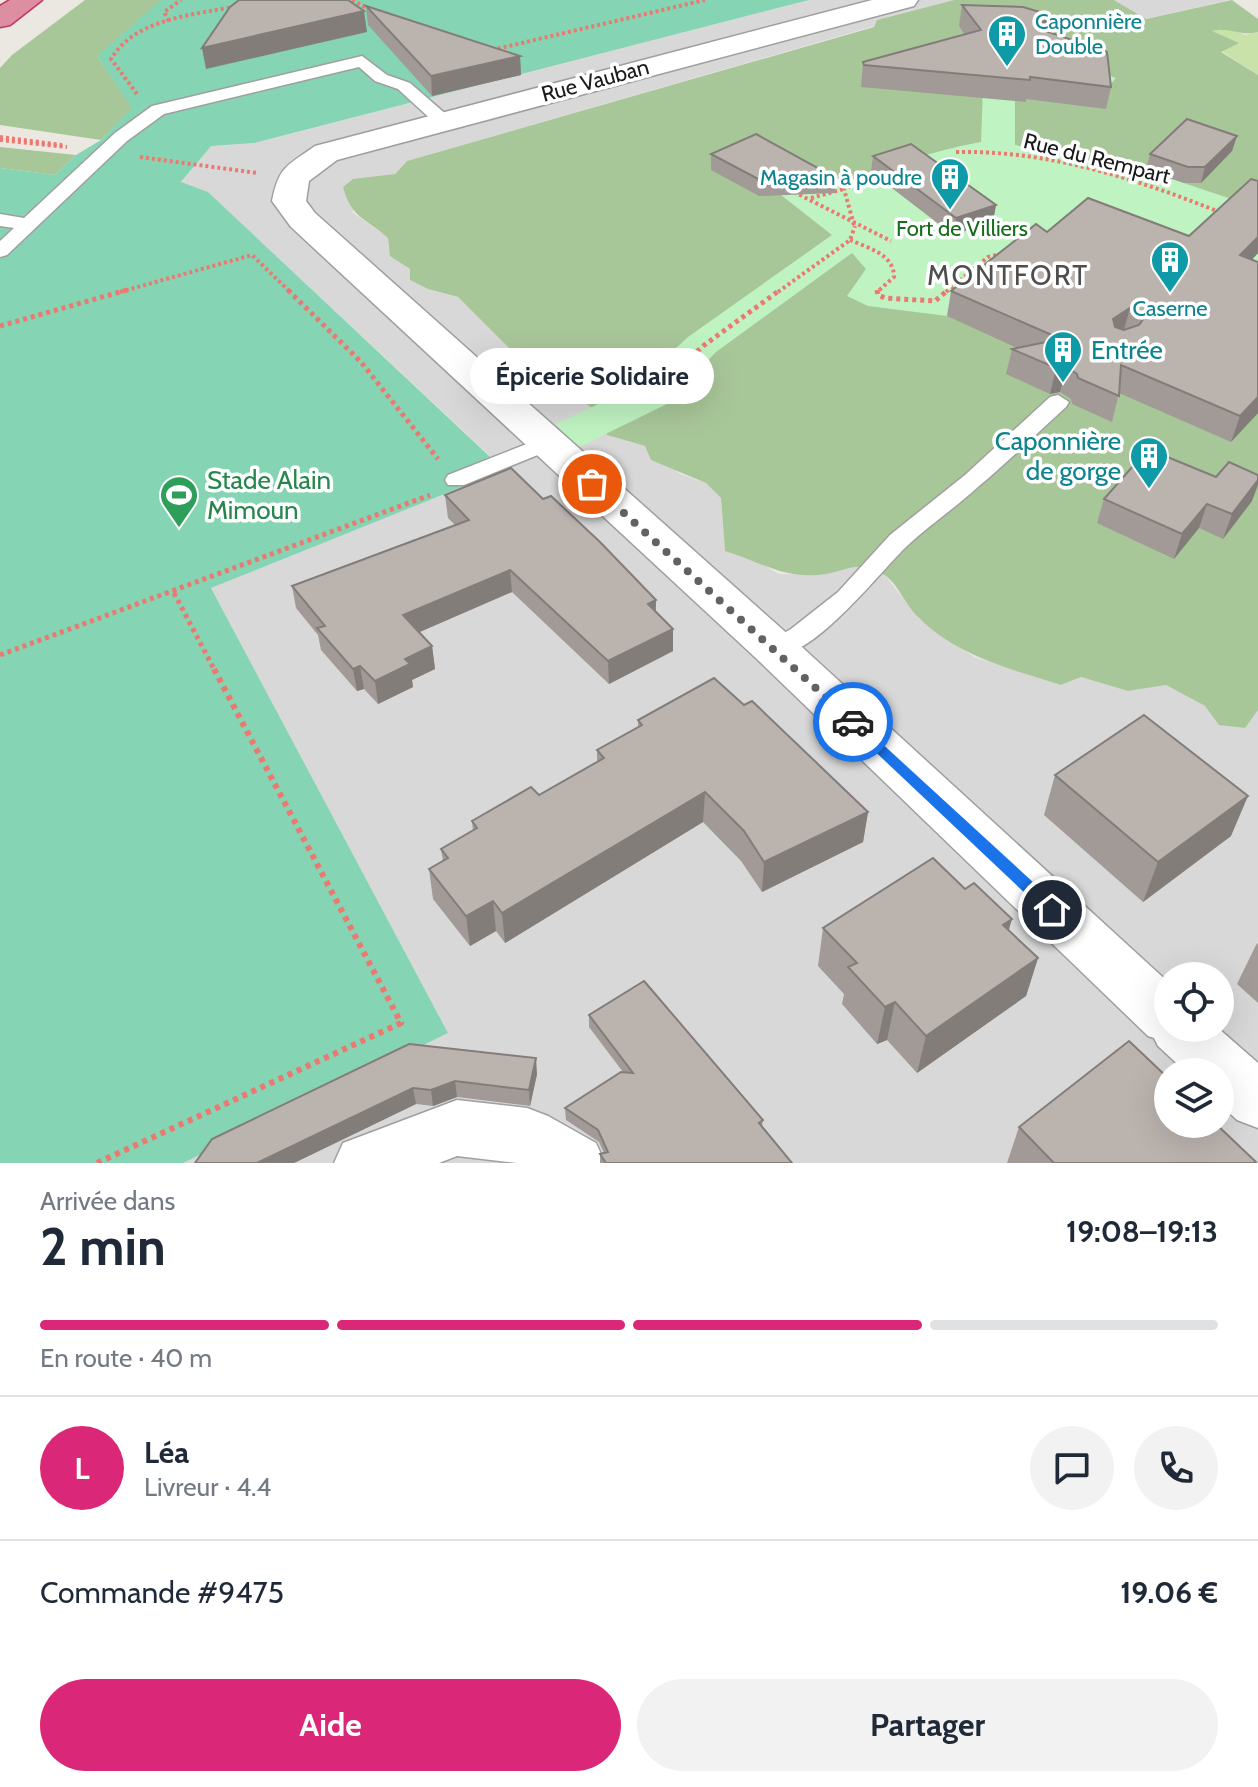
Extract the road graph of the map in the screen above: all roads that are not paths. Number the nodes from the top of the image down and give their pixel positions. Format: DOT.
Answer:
graph roads {
  1 [pos="28,0"];
  2 [pos="904,0"];
  3 [pos="0,19"];
  4 [pos="442,120"];
  5 [pos="0,220"];
  6 [pos="28,224"];
  7 [pos="0,251"];
  8 [pos="1058,402"];
  9 [pos="547,443"];
  10 [pos="456,480"];
  11 [pos="775,649"];
  12 [pos="1154,1005"];
  13 [pos="1193,1042"];
  14 [pos="1258,1101"];
  15 [pos="364,1163"];
  16 [pos="575,1163"];
  1 -- 3 [label="highway"];
  2 -- 4 [label="street, Rue Vauban"];
  4 -- 6 [label="lane"];
  4 -- 9 [label="street, Rue Vauban"];
  5 -- 6 [label="lane"];
  6 -- 7 [label="lane"];
  8 -- 11 [label="lane"];
  9 -- 10 [label="lane"];
  9 -- 11 [label="street"];
  11 -- 12 [label="street"];
  13 -- 14 [label="street"];
  15 -- 16 [label="street"];
}
